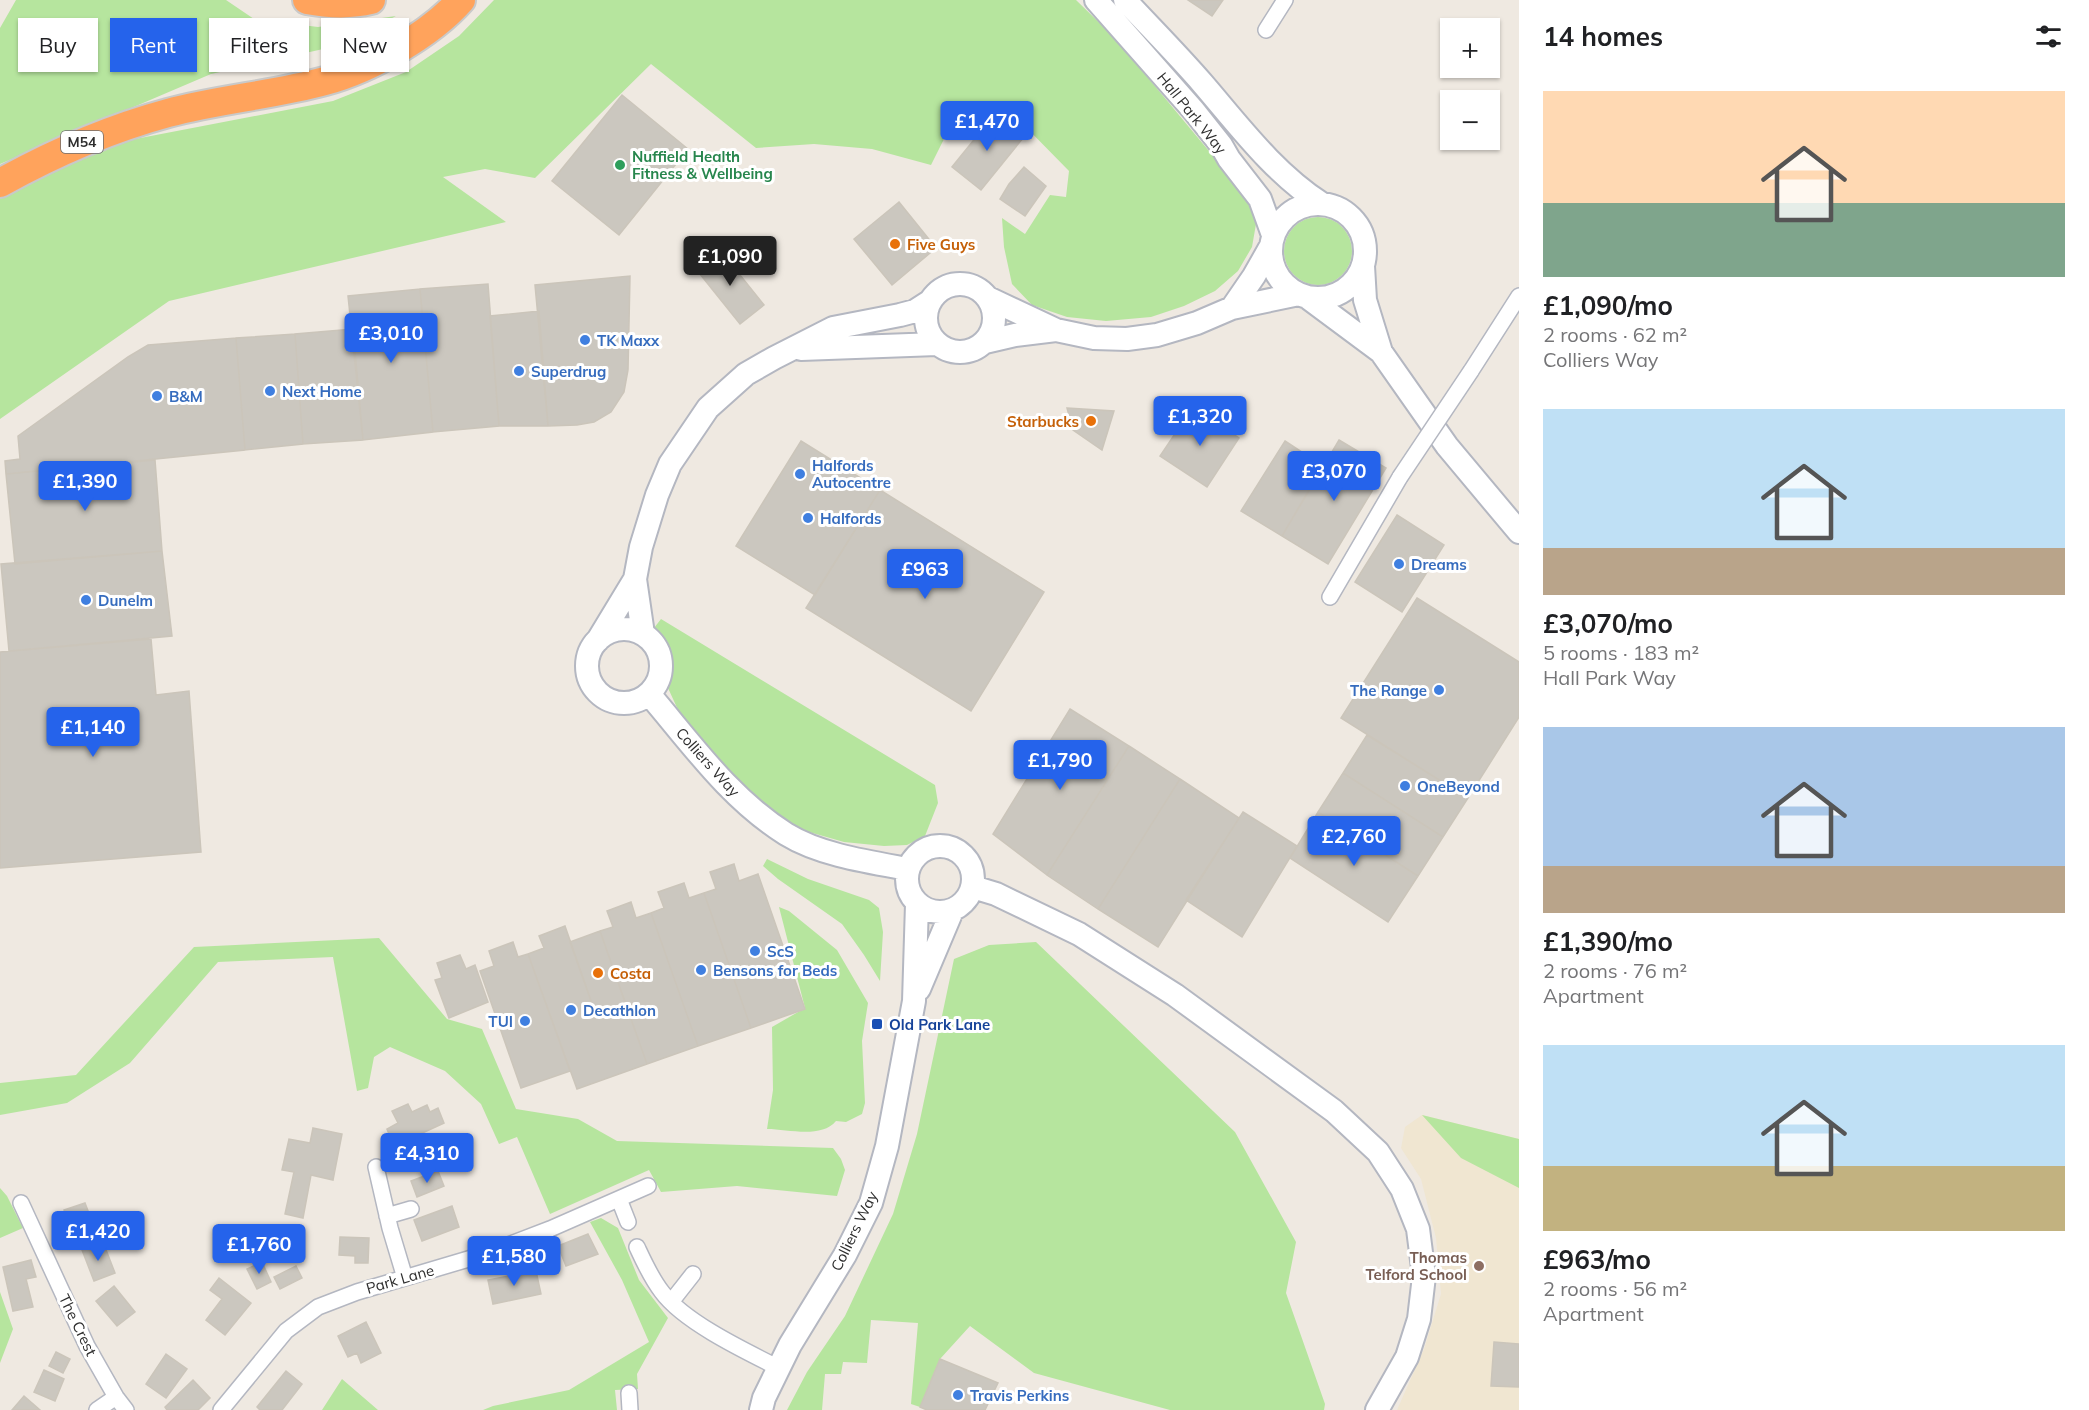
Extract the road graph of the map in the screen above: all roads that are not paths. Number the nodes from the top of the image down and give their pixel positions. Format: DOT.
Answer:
graph roads {
  1 [pos="307,0"];
  2 [pos="371,0"];
  3 [pos="461,0"];
  4 [pos="1096,0"];
  5 [pos="1125,0"];
  6 [pos="1285,0"];
  7 [pos="1266,30"];
  8 [pos="0,183"];
  9 [pos="1322,204"];
  10 [pos="1272,241"];
  11 [pos="1363,266"];
  12 [pos="1303,296"];
  13 [pos="1519,296"];
  14 [pos="988,298"];
  15 [pos="929,302"];
  16 [pos="1232,308"];
  17 [pos="1056,330"];
  18 [pos="985,342"];
  19 [pos="937,344"];
  20 [pos="794,349"];
  21 [pos="1381,352"];
  22 [pos="1519,532"];
  23 [pos="635,579"];
  24 [pos="1330,597"];
  25 [pos="643,634"];
  26 [pos="598,640"];
  27 [pos="649,694"];
  28 [pos="908,869"];
  29 [pos="973,887"];
  30 [pos="917,904"];
  31 [pos="952,911"];
  32 [pos="914,1001"];
  33 [pos="376,1167"];
  34 [pos="648,1186"];
  35 [pos="619,1199"];
  36 [pos="21,1203"];
  37 [pos="411,1209"];
  38 [pos="387,1216"];
  39 [pos="628,1222"];
  40 [pos="637,1247"];
  41 [pos="693,1274"];
  42 [pos="405,1278"];
  43 [pos="671,1302"];
  44 [pos="779,1368"];
  45 [pos="629,1393"];
  46 [pos="116,1397"];
  47 [pos="97,1410"];
  48 [pos="126,1410"];
  49 [pos="221,1410"];
  50 [pos="630,1410"];
  51 [pos="761,1410"];
  52 [pos="1377,1410"];
  1 -- 2 [label="highway"];
  3 -- 8 [label="highway, M54"];
  4 -- 10 [label="street, Hall Park Way"];
  5 -- 9 [label="street, Hall Park Way"];
  6 -- 7 [label="street"];
  9 -- 10 [label="street"];
  9 -- 11 [label="street"];
  10 -- 12 [label="street"];
  10 -- 16 [label="street"];
  11 -- 12 [label="street"];
  11 -- 21 [label="street"];
  12 -- 16 [label="street"];
  12 -- 21 [label="street"];
  13 -- 24 [label="street, bridge"];
  14 -- 15 [label="street"];
  14 -- 17 [label="street"];
  14 -- 18 [label="street"];
  15 -- 19 [label="street"];
  15 -- 20 [label="street"];
  16 -- 17 [label="street"];
  17 -- 18 [label="street"];
  18 -- 19 [label="street"];
  19 -- 20 [label="street"];
  20 -- 23 [label="street"];
  21 -- 22 [label="street"];
  23 -- 25 [label="street"];
  23 -- 26 [label="street"];
  25 -- 26 [label="street"];
  25 -- 27 [label="street"];
  26 -- 27 [label="street"];
  27 -- 28 [label="street, Colliers Way"];
  28 -- 29 [label="street"];
  28 -- 30 [label="street, Colliers Way"];
  29 -- 31 [label="street, Colliers Way"];
  29 -- 52 [label="street"];
  30 -- 31 [label="street"];
  30 -- 32 [label="street, Colliers Way"];
  31 -- 32 [label="street, Colliers Way"];
  32 -- 44 [label="street, Colliers Way"];
  33 -- 38 [label="street"];
  34 -- 35 [label="street, Park Lane"];
  35 -- 39 [label="street"];
  35 -- 42 [label="street, Park Lane"];
  36 -- 46 [label="street, The Crest"];
  37 -- 38 [label="street"];
  38 -- 42 [label="street"];
  40 -- 43 [label="street"];
  41 -- 43 [label="street"];
  42 -- 49 [label="street, Park Lane"];
  43 -- 44 [label="street"];
  44 -- 51 [label="street, Colliers Way"];
  45 -- 50 [label="street"];
  46 -- 47 [label="street"];
  46 -- 48 [label="street, The Crest"];
}
